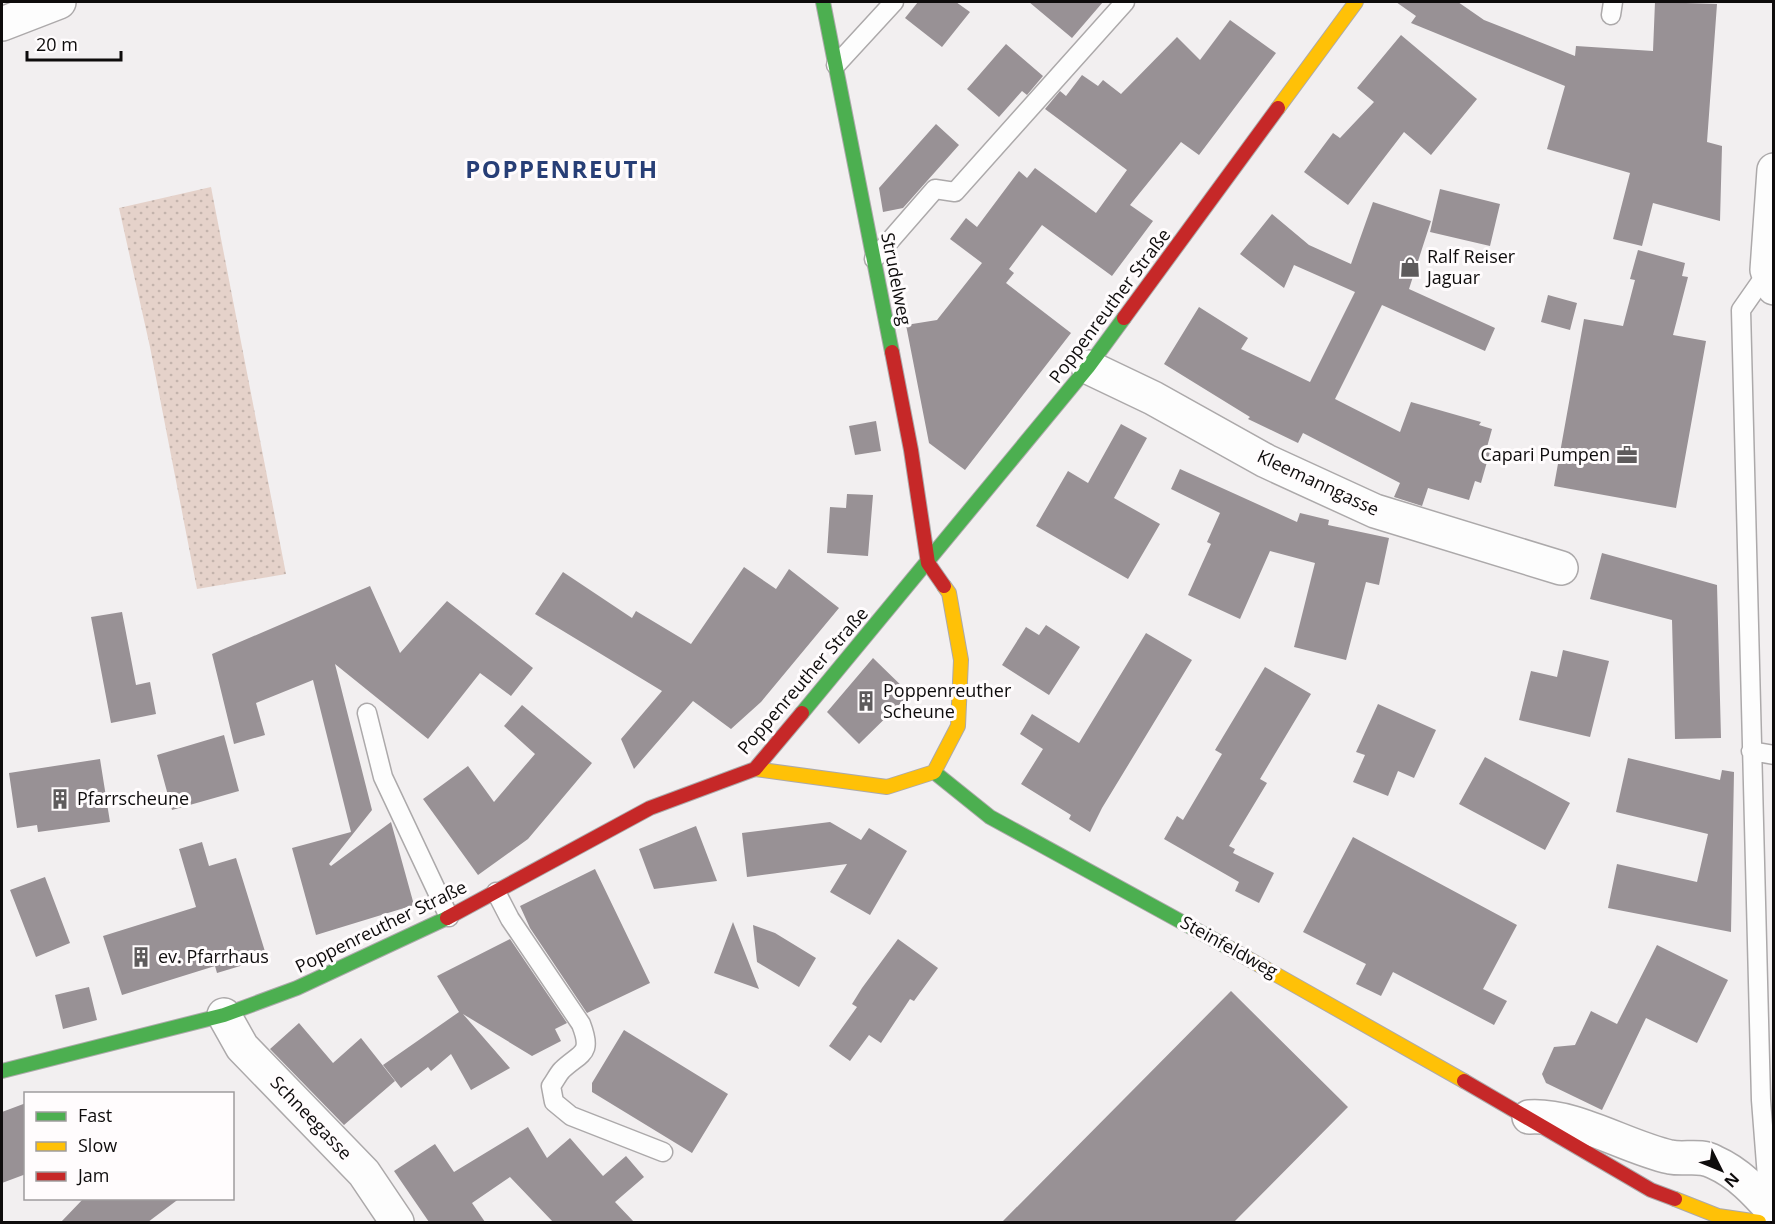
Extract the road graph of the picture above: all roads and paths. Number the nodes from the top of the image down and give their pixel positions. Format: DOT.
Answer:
graph roads {
  1 [pos="59,2"];
  2 [pos="823,2"];
  3 [pos="894,2"];
  4 [pos="1125,2"];
  5 [pos="1356,2"];
  6 [pos="2,24"];
  7 [pos="836,64"];
  8 [pos="1773,170"];
  9 [pos="1772,207"];
  10 [pos="874,259"];
  11 [pos="1771,276"];
  12 [pos="1088,367"];
  13 [pos="928,563"];
  14 [pos="1561,568"];
  15 [pos="367,713"];
  16 [pos="1751,751"];
  17 [pos="1773,755"];
  18 [pos="754,769"];
  19 [pos="934,772"];
  20 [pos="496,892"];
  21 [pos="449,917"];
  22 [pos="224,1015"];
  23 [pos="2,1071"];
  24 [pos="1529,1118"];
  25 [pos="663,1152"];
  26 [pos="1773,1193"];
  27 [pos="1773,1212"];
  28 [pos="397,1222"];
  29 [pos="1759,1222"];
  1 -- 6 [label="street"];
  2 -- 7 [label="street, Strudelweg"];
  3 -- 7 [label="lane"];
  4 -- 10 [label="lane"];
  5 -- 12 [label="street, Poppenreuther Straße"];
  7 -- 10 [label="street, Strudelweg"];
  8 -- 9 [label="street"];
  9 -- 11 [label="street"];
  10 -- 13 [label="street, Strudelweg"];
  11 -- 16 [label="lane"];
  12 -- 13 [label="street, Poppenreuther Straße"];
  12 -- 14 [label="street, Kleemanngasse"];
  13 -- 18 [label="street, Poppenreuther Straße"];
  13 -- 19 [label="street"];
  15 -- 21 [label="lane"];
  16 -- 17 [label="lane"];
  16 -- 26 [label="lane"];
  18 -- 19 [label="street"];
  18 -- 20 [label="street, Poppenreuther Straße"];
  19 -- 24 [label="street, Steinfeldweg"];
  20 -- 21 [label="street, Poppenreuther Straße"];
  20 -- 25 [label="lane"];
  21 -- 22 [label="street, Poppenreuther Straße"];
  22 -- 23 [label="street, Poppenreuther Straße"];
  22 -- 28 [label="street, Schneegasse"];
  24 -- 27 [label="street, Steinfeldweg"];
  24 -- 29 [label="street, Steinfeldweg"];
}
